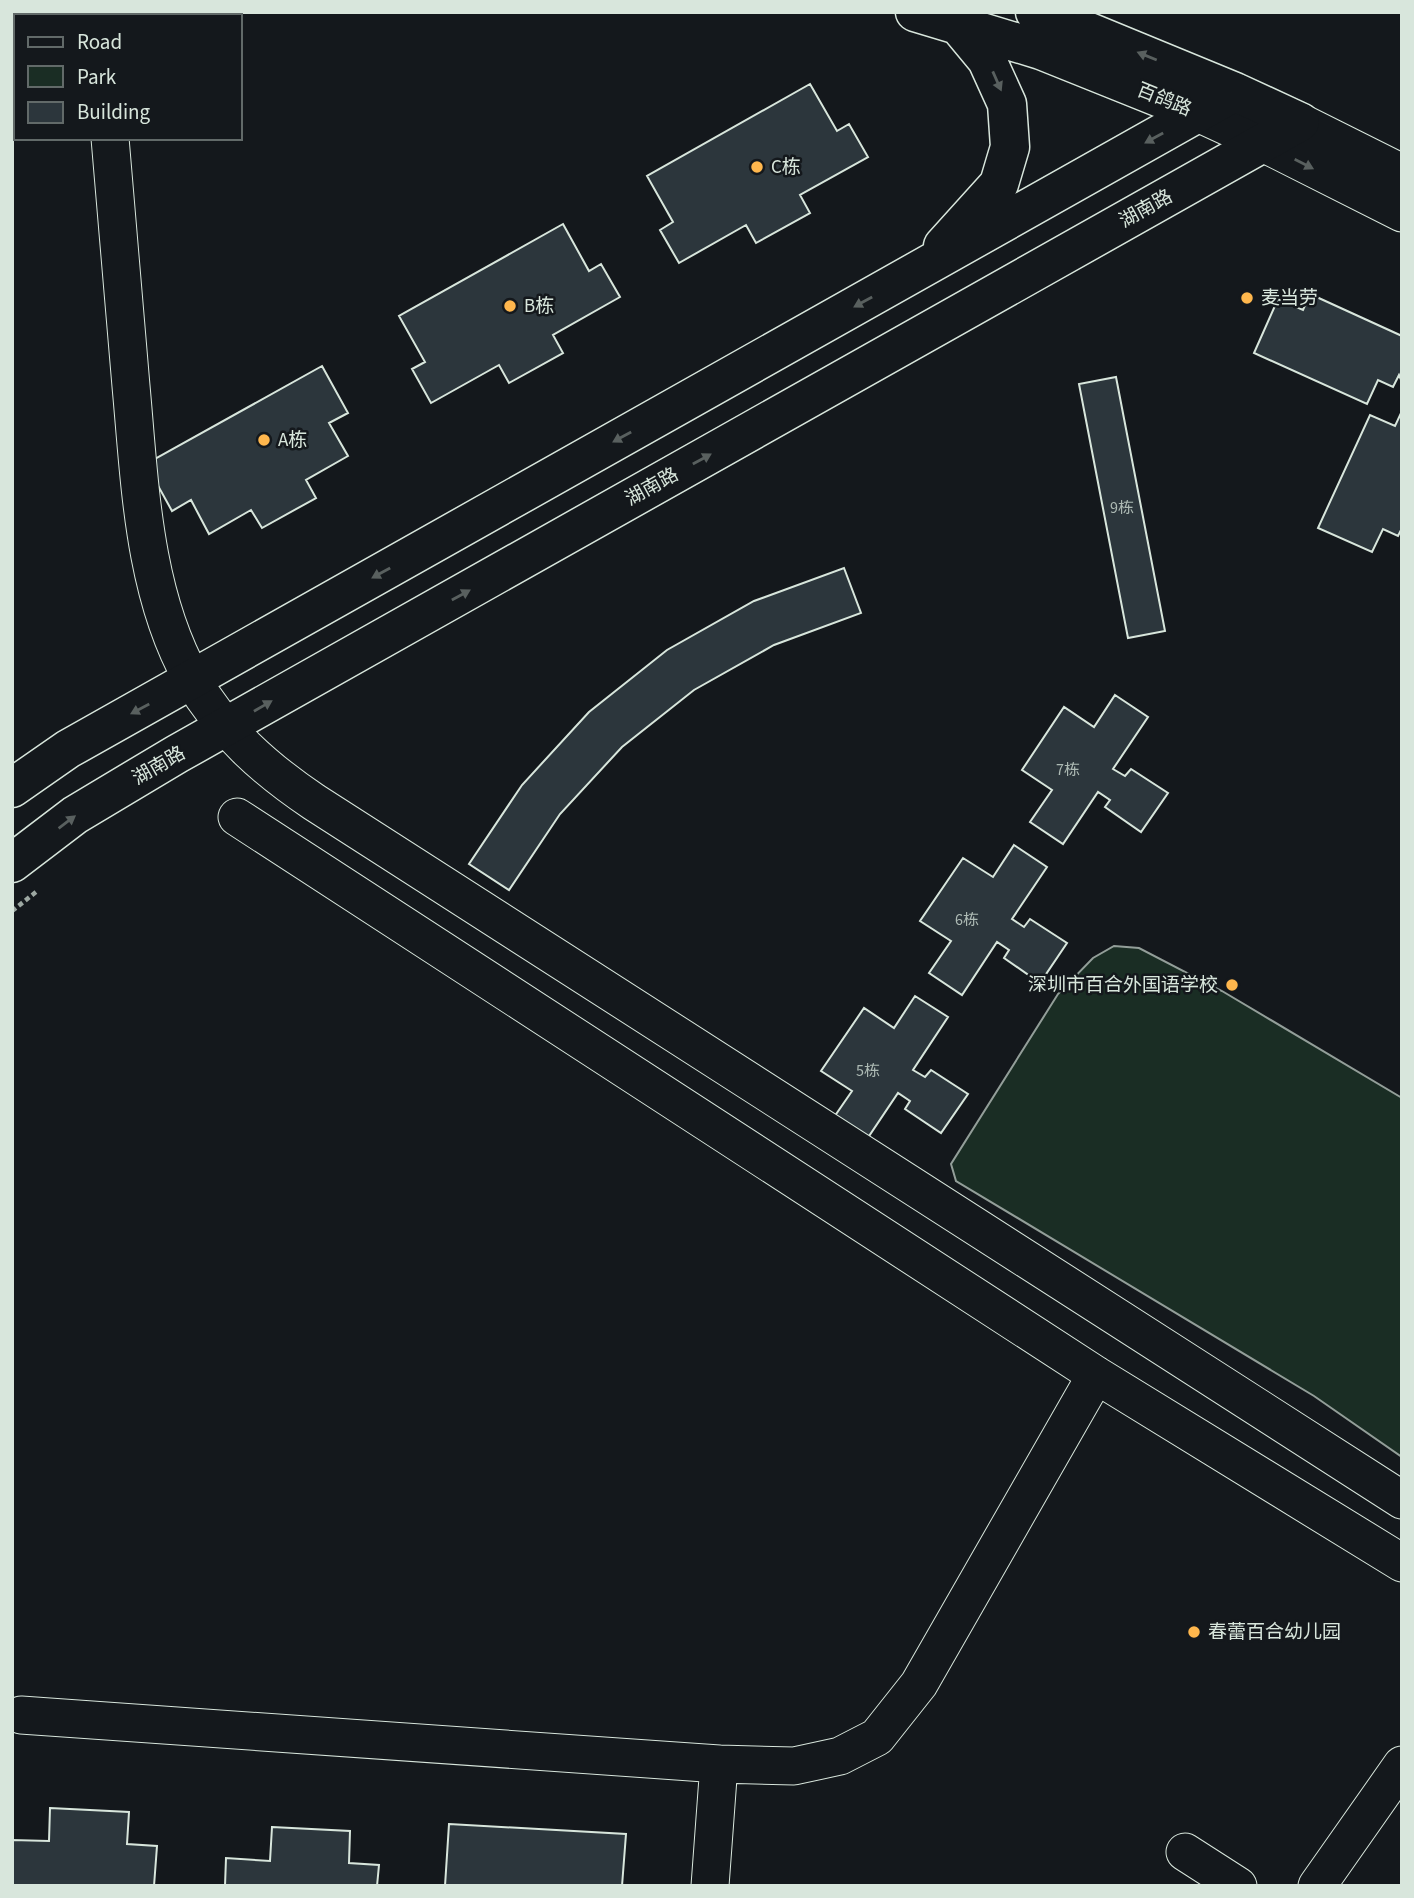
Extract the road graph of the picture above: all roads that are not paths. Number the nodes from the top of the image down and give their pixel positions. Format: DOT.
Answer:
graph roads {
  1 [pos="915,12"];
  2 [pos="1035,12"];
  3 [pos="958,25"];
  4 [pos="1235,92"];
  5 [pos="1198,114"];
  6 [pos="1300,122"];
  7 [pos="110,140"];
  8 [pos="1263,143"];
  9 [pos="1402,173"];
  10 [pos="1402,213"];
  11 [pos="923,268"];
  12 [pos="192,680"];
  13 [pos="226,727"];
  14 [pos="12,788"];
  15 [pos="237,817"];
  16 [pos="12,863"];
  17 [pos="1096,1375"];
  18 [pos="1402,1500"];
  19 [pos="1402,1563"];
  20 [pos="21,1715"];
  21 [pos="719,1764"];
  22 [pos="1402,1765"];
  23 [pos="1185,1852"];
  24 [pos="710,1886"];
  25 [pos="1238,1886"];
  26 [pos="1317,1886"];
  1 -- 3 [label="main road, 百鸽路"];
  4 -- 2 [label="main road, 百鸽路, one-way"];
  3 -- 5 [label="main road, 百鸽路"];
  3 -- 11 [label="main road, one-way"];
  4 -- 5 [label="main road"];
  4 -- 6 [label="main road, 百鸽路"];
  5 -- 8 [label="street, 百鸽路"];
  5 -- 11 [label="main road, one-way"];
  6 -- 8 [label="main road, 湖南路"];
  6 -- 9 [label="street, 百鸽路"];
  7 -- 12 [label="street"];
  8 -- 10 [label="street, 百鸽路, one-way"];
  13 -- 8 [label="main road, 湖南路, one-way"];
  11 -- 12 [label="main road, one-way"];
  12 -- 13 [label="street"];
  12 -- 14 [label="main road, one-way"];
  16 -- 13 [label="main road, 湖南路, one-way"];
  13 -- 18 [label="street"];
  15 -- 17 [label="street"];
  17 -- 19 [label="street"];
  17 -- 21 [label="street"];
  20 -- 21 [label="street"];
  21 -- 24 [label="street"];
  22 -- 26 [label="street"];
  23 -- 25 [label="street"];
}
